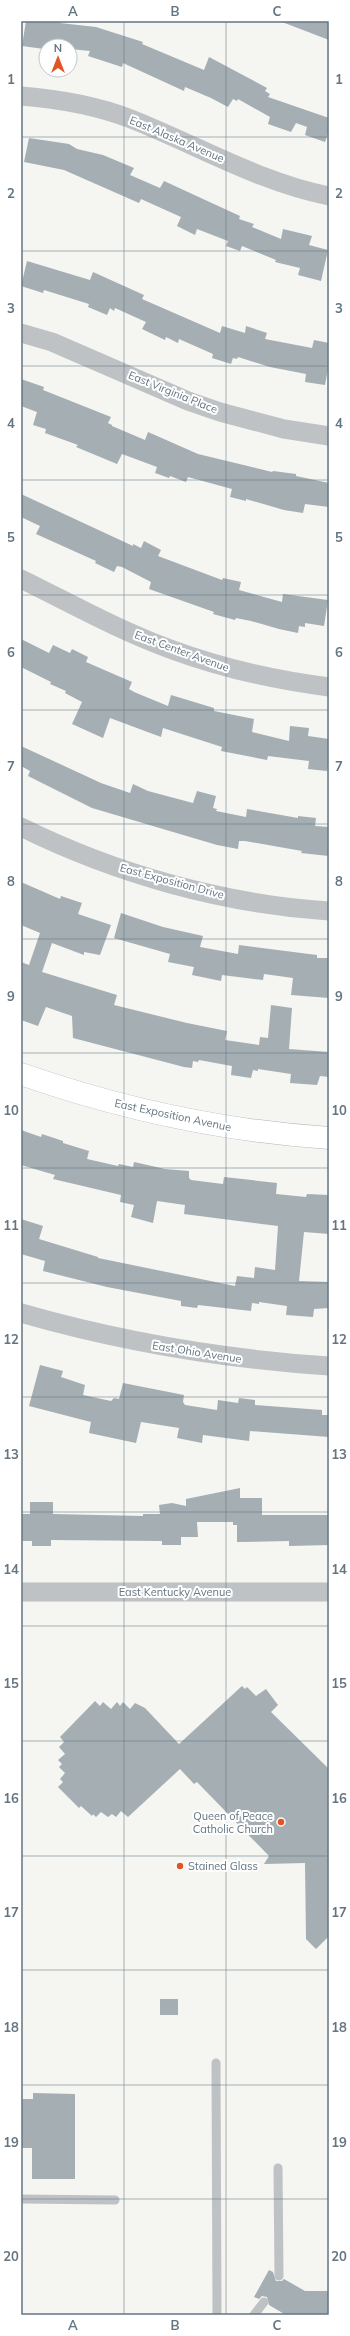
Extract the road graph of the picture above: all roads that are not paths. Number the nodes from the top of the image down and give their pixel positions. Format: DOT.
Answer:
graph roads {
  1 [pos="21,96"];
  2 [pos="329,196"];
  3 [pos="21,333"];
  4 [pos="329,436"];
  5 [pos="21,579"];
  6 [pos="329,687"];
  7 [pos="21,828"];
  8 [pos="329,911"];
  9 [pos="21,1074"];
  10 [pos="329,1138"];
  11 [pos="21,1313"];
  12 [pos="329,1366"];
  13 [pos="21,1592"];
  14 [pos="329,1592"];
  15 [pos="216,2063"];
  16 [pos="278,2168"];
  17 [pos="21,2199"];
  18 [pos="115,2200"];
  19 [pos="279,2276"];
  20 [pos="264,2302"];
  21 [pos="217,2315"];
  22 [pos="254,2315"];
  1 -- 2 [label="street, East Alaska Avenue"];
  3 -- 4 [label="street, East Virginia Place"];
  5 -- 6 [label="street, East Center Avenue"];
  7 -- 8 [label="street, East Exposition Drive"];
  9 -- 10 [label="street, East Exposition Avenue"];
  11 -- 12 [label="street, East Ohio Avenue"];
  13 -- 14 [label="street, East Kentucky Avenue"];
  15 -- 21 [label="lane"];
  16 -- 19 [label="lane"];
  17 -- 18 [label="lane"];
  20 -- 22 [label="lane"];
}
